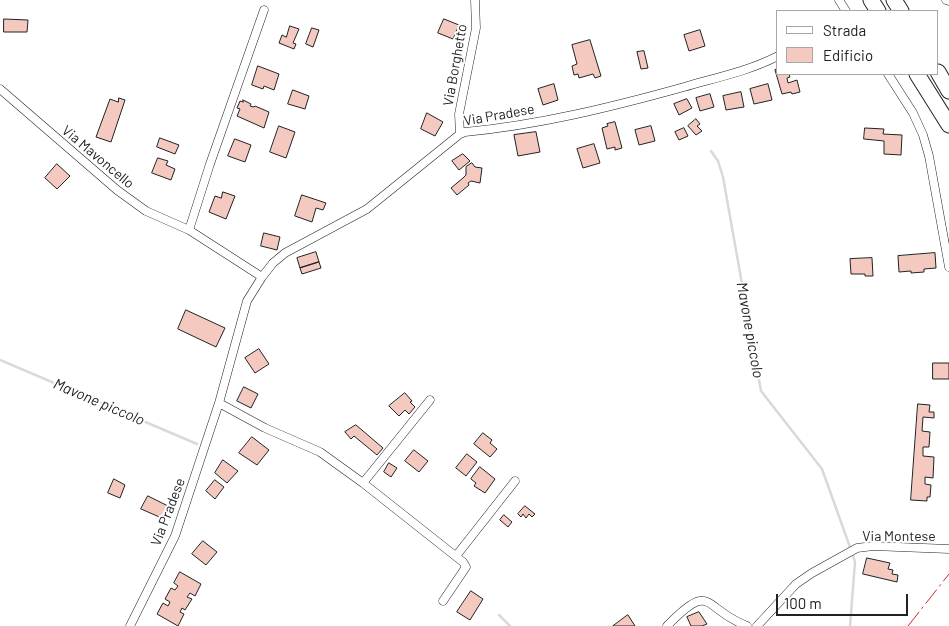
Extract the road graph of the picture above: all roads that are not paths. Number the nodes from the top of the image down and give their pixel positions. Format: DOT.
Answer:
graph roads {
  1 [pos="475,0"];
  2 [pos="264,10"];
  3 [pos="776,57"];
  4 [pos="939,74"];
  5 [pos="889,75"];
  6 [pos="918,75"];
  7 [pos="0,89"];
  8 [pos="949,91"];
  9 [pos="949,125"];
  10 [pos="460,134"];
  11 [pos="189,230"];
  12 [pos="949,266"];
  13 [pos="262,277"];
  14 [pos="430,400"];
  15 [pos="219,403"];
  16 [pos="515,481"];
  17 [pos="362,483"];
  18 [pos="949,549"];
  19 [pos="456,556"];
  20 [pos="443,601"];
  21 [pos="729,622"];
  22 [pos="130,626"];
  23 [pos="667,626"];
  24 [pos="746,626"];
  25 [pos="757,626"];
  1 -- 10 [label="street, Via Borghetto"];
  2 -- 11 [label="street"];
  3 -- 10 [label="street, Via Pradese"];
  4 -- 8 [label="highway"];
  5 -- 12 [label="street"];
  6 -- 9 [label="highway"];
  7 -- 11 [label="street, Via Mavoncello"];
  10 -- 13 [label="street, Via Pradese"];
  11 -- 13 [label="street"];
  13 -- 15 [label="street, Via Pradese"];
  14 -- 17 [label="street"];
  15 -- 17 [label="street"];
  15 -- 22 [label="street, Via Pradese"];
  16 -- 19 [label="street"];
  17 -- 19 [label="street"];
  18 -- 25 [label="street, Via Montese"];
  19 -- 20 [label="street"];
  21 -- 23 [label="street"];
  21 -- 24 [label="street"];
}
